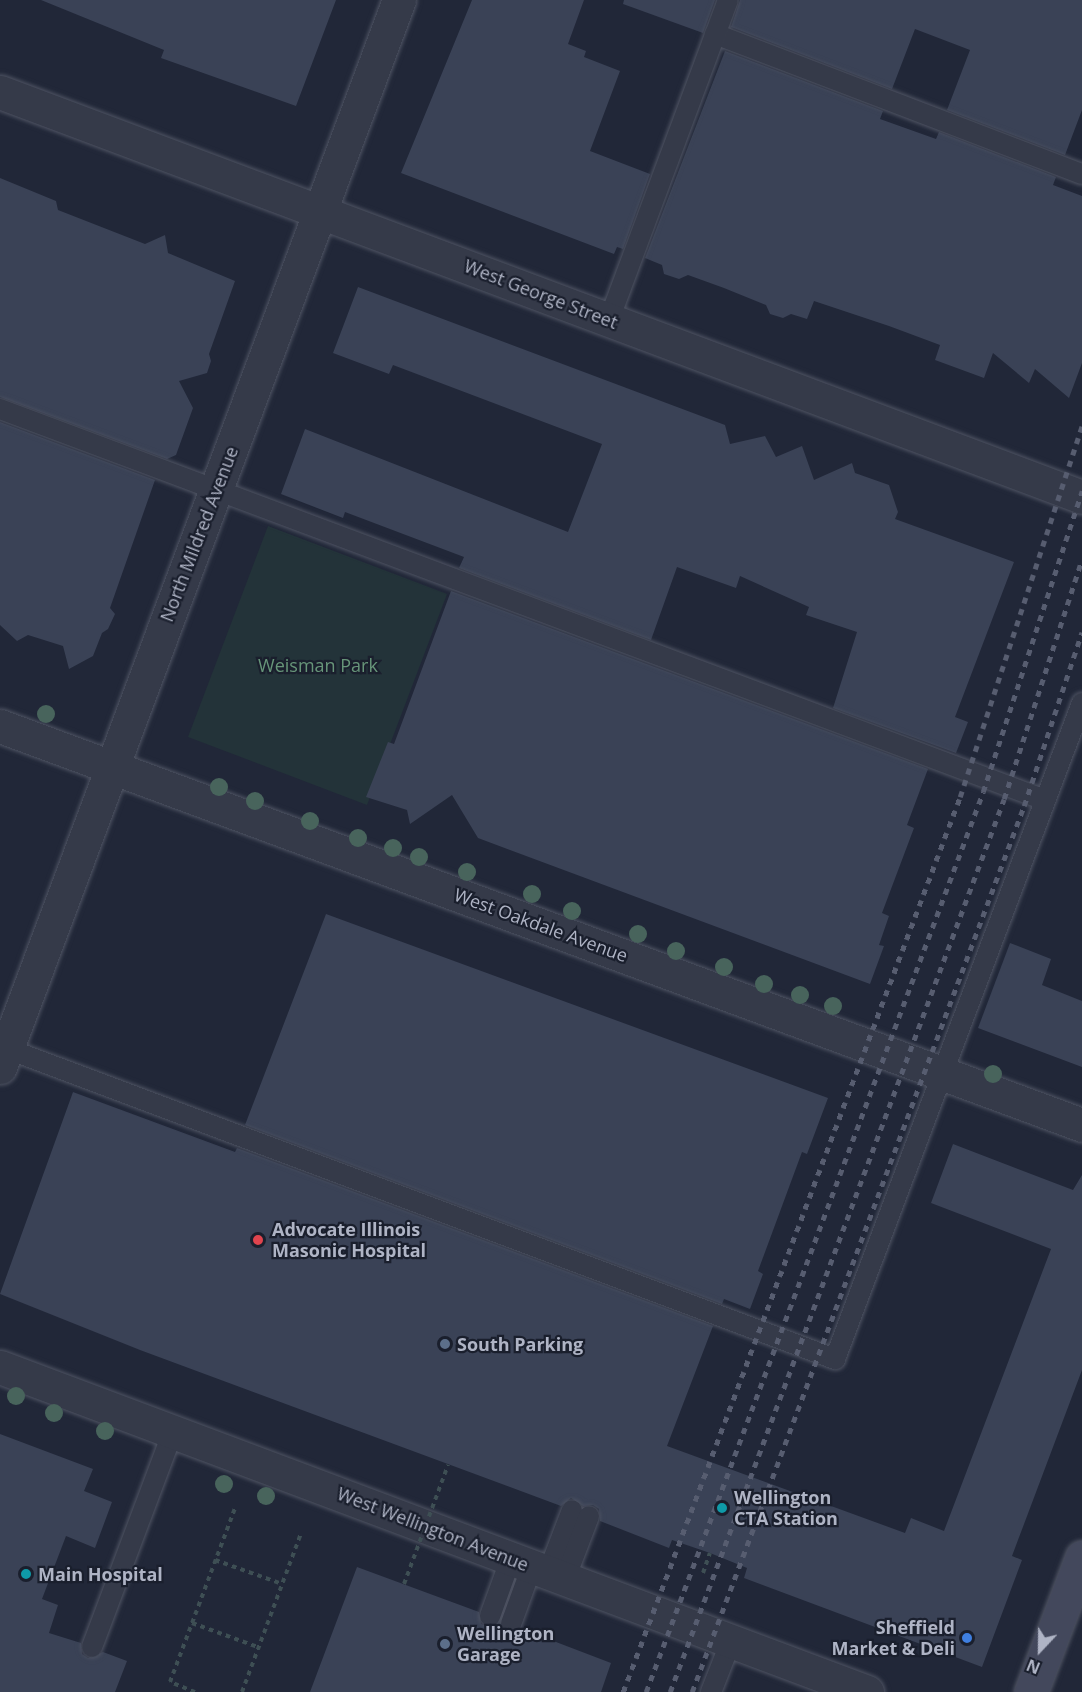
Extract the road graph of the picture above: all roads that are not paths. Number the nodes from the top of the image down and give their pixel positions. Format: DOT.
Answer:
graph roads {
  1 [pos="399,0"];
  2 [pos="728,0"];
  3 [pos="716,34"];
  4 [pos="0,92"];
  5 [pos="1082,174"];
  6 [pos="320,211"];
  7 [pos="609,320"];
  8 [pos="0,409"];
  9 [pos="216,490"];
  10 [pos="1082,497"];
  11 [pos="1082,703"];
  12 [pos="0,726"];
  13 [pos="112,767"];
  14 [pos="1045,800"];
  15 [pos="2,1054"];
  16 [pos="944,1074"];
  17 [pos="1082,1125"];
  18 [pos="0,1367"];
  19 [pos="173,1432"];
  20 [pos="580,1513"];
  21 [pos="1082,1557"];
  22 [pos="539,1569"];
  23 [pos="490,1616"];
  24 [pos="511,1624"];
  25 [pos="730,1641"];
  26 [pos="92,1647"];
  27 [pos="711,1692"];
  28 [pos="867,1692"];
  29 [pos="1031,1692"];
  1 -- 6 [label="street, North Mildred Avenue"];
  2 -- 3 [label="lane"];
  3 -- 5 [label="lane"];
  3 -- 7 [label="lane"];
  4 -- 6 [label="street, West George Street"];
  6 -- 7 [label="street, West George Street"];
  6 -- 9 [label="street, North Mildred Avenue"];
  7 -- 10 [label="street, West George Street"];
  8 -- 9 [label="lane"];
  9 -- 13 [label="street, North Mildred Avenue"];
  9 -- 14 [label="lane"];
  11 -- 14 [label="lane"];
  12 -- 13 [label="street, West Oakdale Avenue"];
  13 -- 15 [label="street, North Mildred Avenue"];
  13 -- 16 [label="street, West Oakdale Avenue"];
  14 -- 16 [label="lane"];
  15 -- 16 [label="lane"];
  16 -- 17 [label="street, West Oakdale Avenue"];
  18 -- 19 [label="street, West Wellington Avenue"];
  19 -- 22 [label="street, West Wellington Avenue"];
  19 -- 26 [label="lane"];
  20 -- 22 [label="lane"];
  21 -- 29 [label="street"];
  22 -- 23 [label="lane"];
  22 -- 24 [label="lane"];
  22 -- 25 [label="street, West Wellington Avenue"];
  25 -- 27 [label="lane"];
  25 -- 28 [label="street, West Wellington Avenue"];
}
